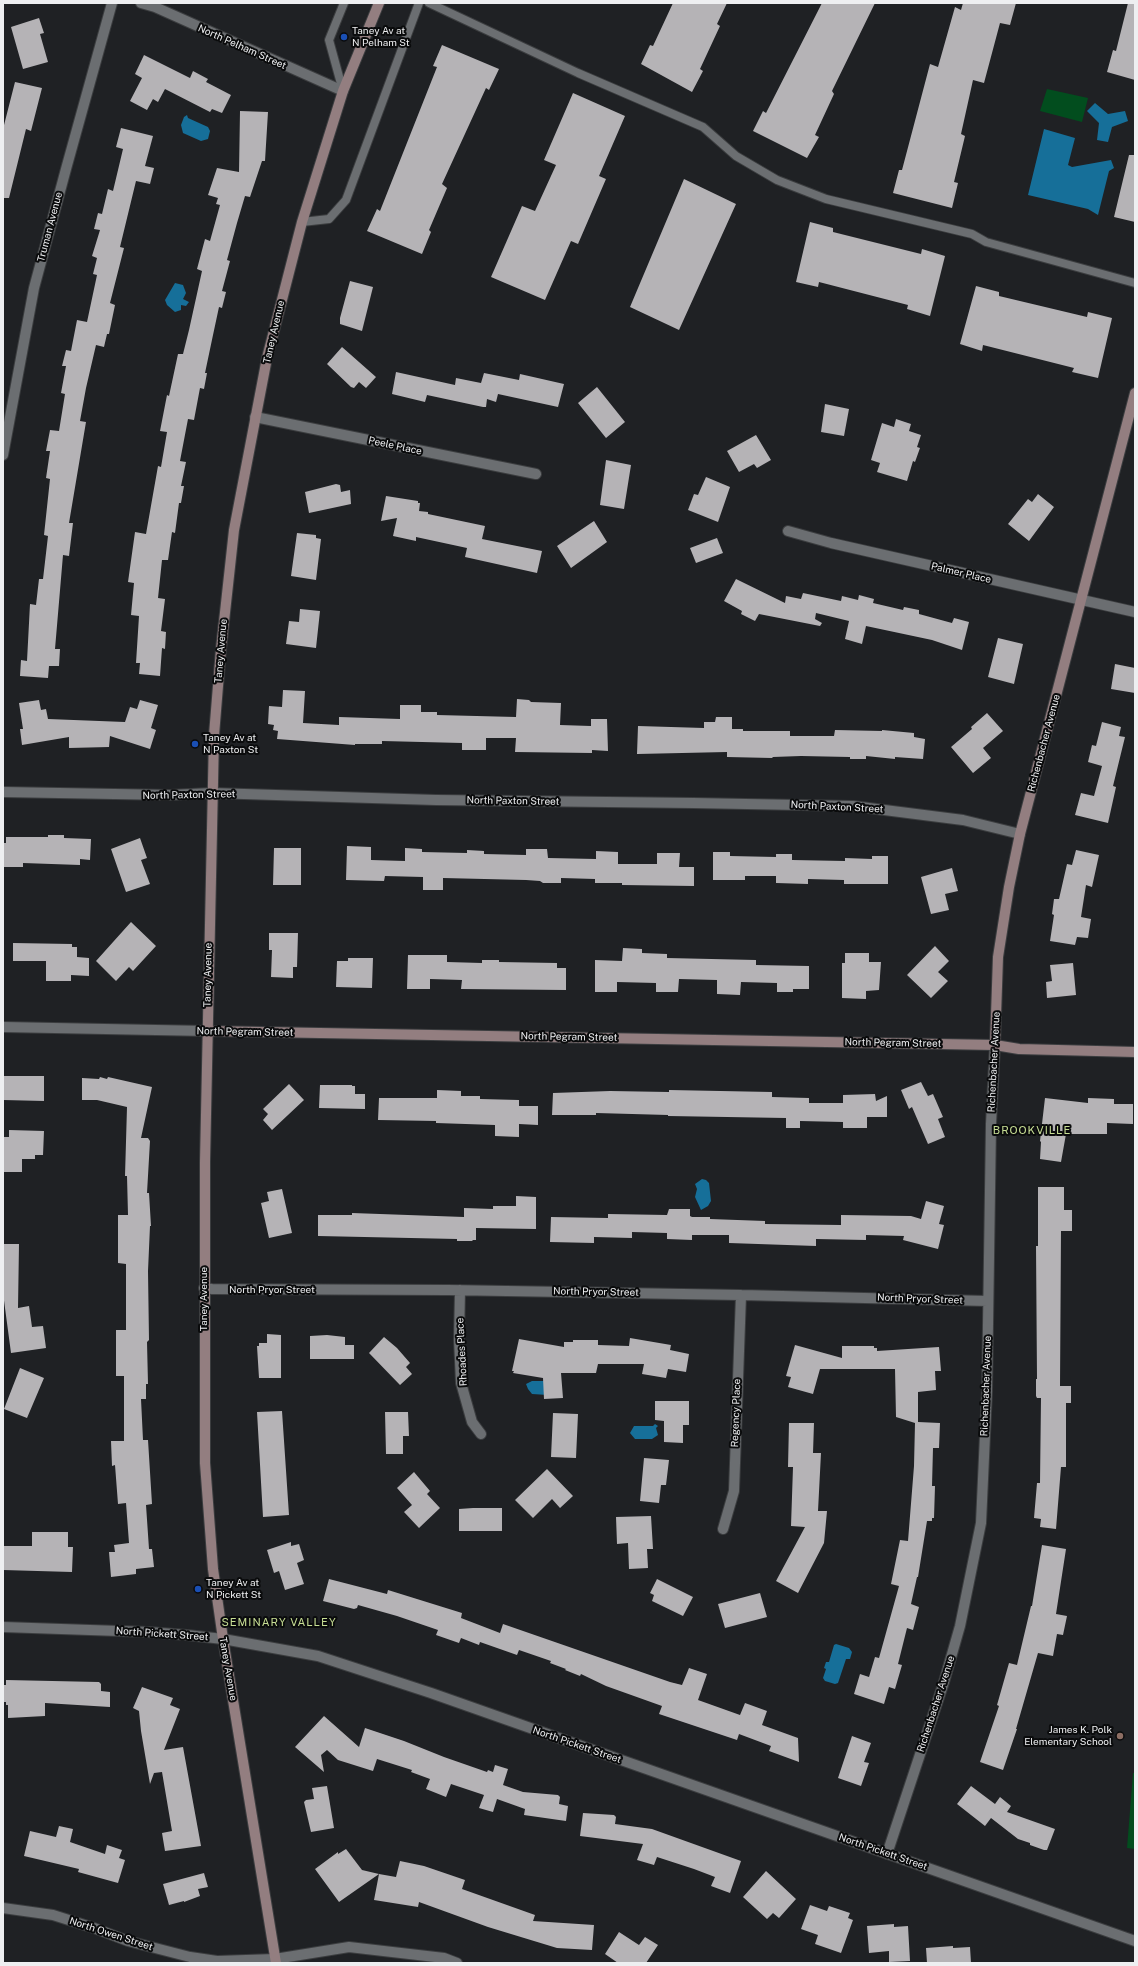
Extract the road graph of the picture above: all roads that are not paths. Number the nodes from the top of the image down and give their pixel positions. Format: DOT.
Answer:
graph roads {
  1 [pos="112,3"];
  2 [pos="141,3"];
  3 [pos="344,3"];
  4 [pos="379,3"];
  5 [pos="419,3"];
  6 [pos="429,3"];
  7 [pos="343,91"];
  8 [pos="302,222"];
  9 [pos="1135,283"];
  10 [pos="1135,393"];
  11 [pos="255,417"];
  12 [pos="3,455"];
  13 [pos="536,474"];
  14 [pos="788,531"];
  15 [pos="1082,601"];
  16 [pos="1135,612"];
  17 [pos="3,792"];
  18 [pos="212,793"];
  19 [pos="1020,834"];
  20 [pos="3,1027"];
  21 [pos="207,1031"];
  22 [pos="995,1045"];
  23 [pos="1135,1052"];
  24 [pos="204,1288"];
  25 [pos="460,1290"];
  26 [pos="741,1295"];
  27 [pos="988,1301"];
  28 [pos="481,1434"];
  29 [pos="723,1529"];
  30 [pos="3,1627"];
  31 [pos="223,1639"];
  32 [pos="887,1854"];
  33 [pos="3,1908"];
  34 [pos="1135,1940"];
  35 [pos="276,1961"];
  36 [pos="457,1963"];
  1 -- 12 [label="street, Truman Avenue"];
  2 -- 7 [label="street, North Pelham Street"];
  3 -- 7 [label="lane"];
  4 -- 7 [label="street, Taney Avenue"];
  5 -- 8 [label="lane"];
  6 -- 9 [label="lane"];
  7 -- 8 [label="street, Taney Avenue"];
  8 -- 11 [label="street, Taney Avenue"];
  10 -- 15 [label="street, Richenbacher Avenue"];
  11 -- 13 [label="street, Peele Place"];
  11 -- 18 [label="street, Taney Avenue"];
  14 -- 15 [label="street, Palmer Place"];
  15 -- 16 [label="street, Palmer Place"];
  15 -- 19 [label="street, Richenbacher Avenue"];
  17 -- 18 [label="street, North Paxton Street"];
  18 -- 19 [label="street, North Paxton Street"];
  18 -- 21 [label="street, Taney Avenue"];
  19 -- 22 [label="street, Richenbacher Avenue"];
  20 -- 21 [label="street, North Pegram Street"];
  21 -- 22 [label="street, North Pegram Street"];
  21 -- 24 [label="street, Taney Avenue"];
  22 -- 23 [label="street, North Pegram Street"];
  22 -- 27 [label="street, Richenbacher Avenue"];
  24 -- 25 [label="street, North Pryor Street"];
  24 -- 31 [label="street, Taney Avenue"];
  25 -- 26 [label="street, North Pryor Street"];
  25 -- 28 [label="street, Rhoades Place"];
  26 -- 27 [label="street, North Pryor Street"];
  26 -- 29 [label="street, Regency Place"];
  27 -- 32 [label="street, Richenbacher Avenue"];
  30 -- 31 [label="street, North Pickett Street"];
  31 -- 32 [label="street, North Pickett Street"];
  31 -- 35 [label="street, Taney Avenue"];
  32 -- 34 [label="street, North Pickett Street"];
  33 -- 35 [label="street, North Owen Street"];
  35 -- 36 [label="street, North Owen Street"];
}
